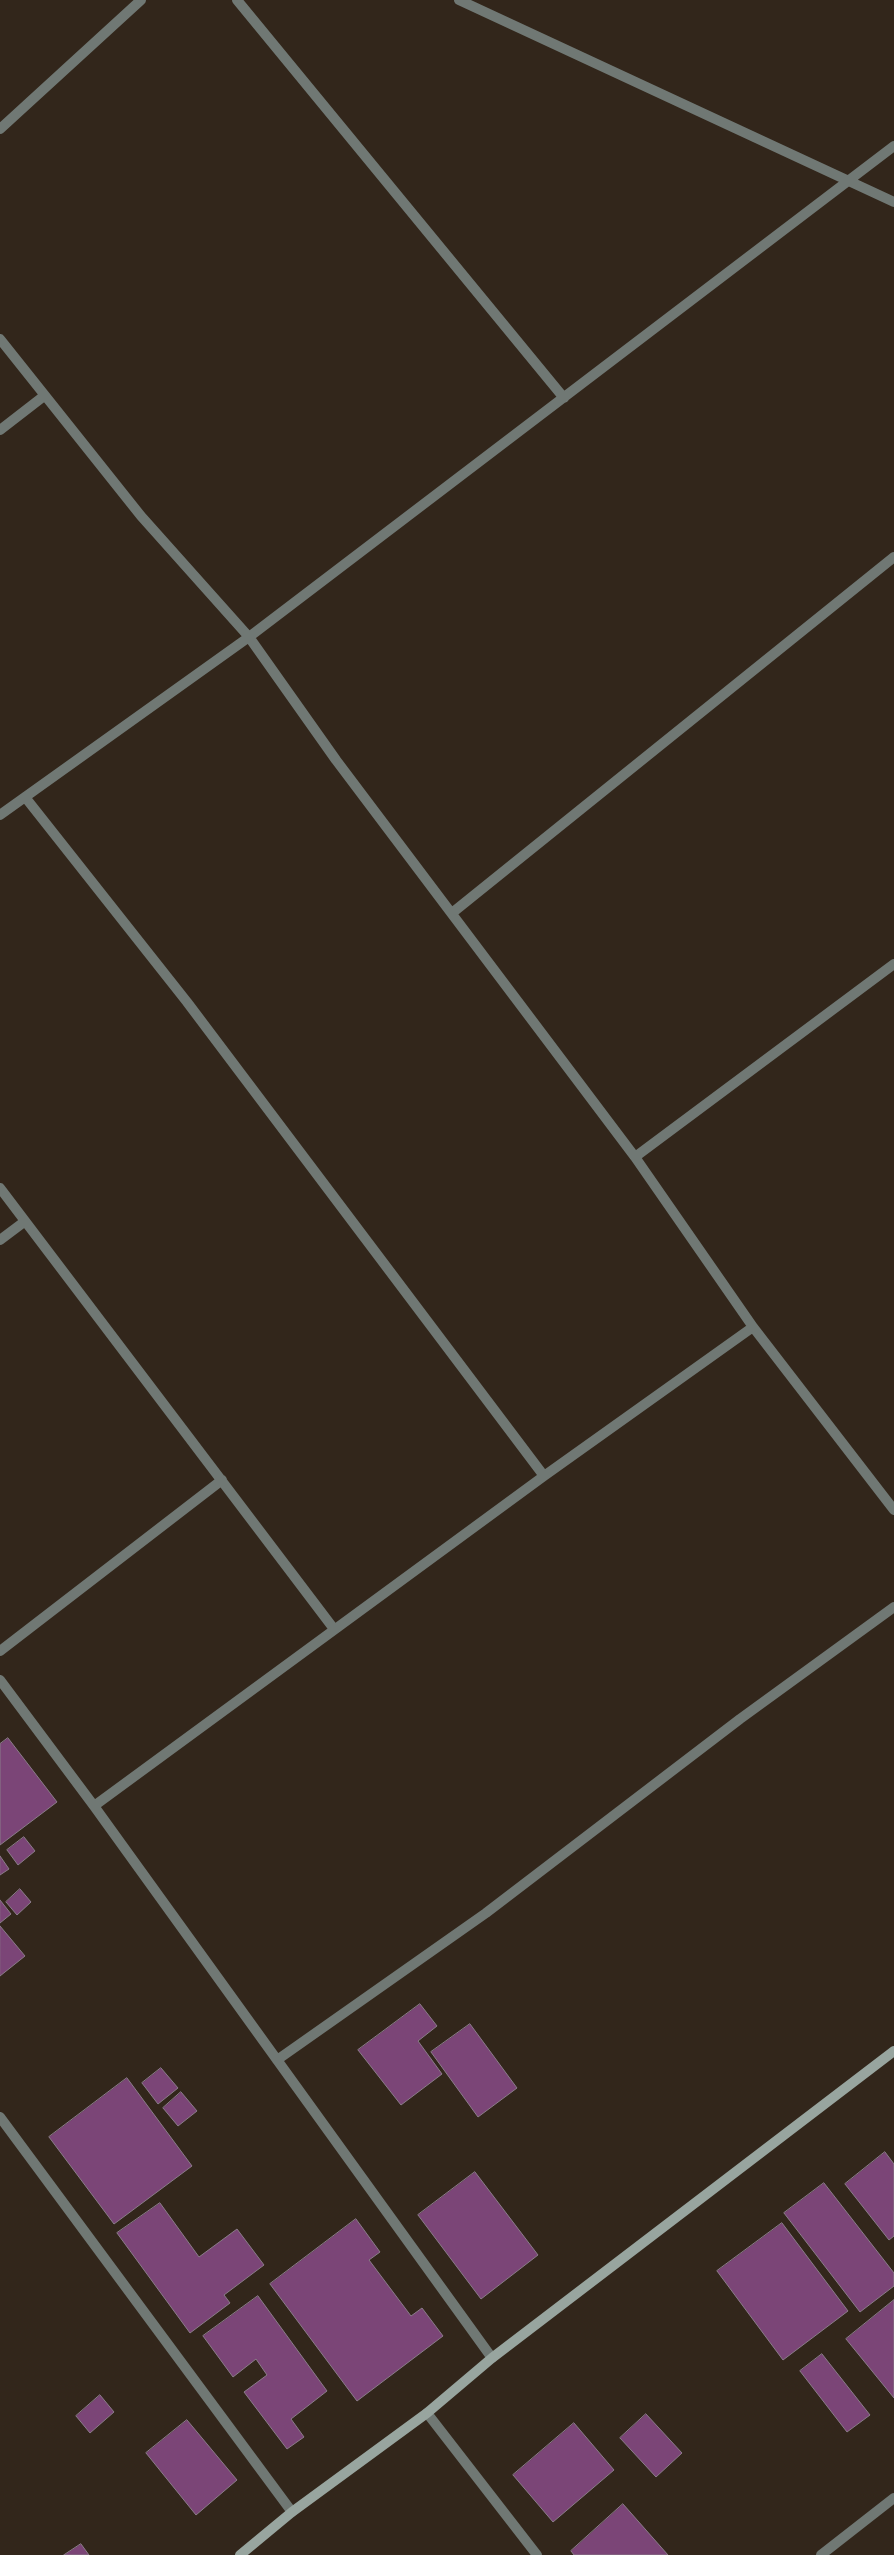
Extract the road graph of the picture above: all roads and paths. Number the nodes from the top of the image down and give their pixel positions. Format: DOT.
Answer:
graph roads {
  1 [pos="141,0"];
  2 [pos="236,0"];
  3 [pos="458,0"];
  4 [pos="473,3"];
  5 [pos="0,129"];
  6 [pos="894,146"];
  7 [pos="848,181"];
  8 [pos="894,202"];
  9 [pos="0,339"];
  10 [pos="44,396"];
  11 [pos="564,398"];
  12 [pos="0,430"];
  13 [pos="894,557"];
  14 [pos="249,638"];
  15 [pos="25,796"];
  16 [pos="0,815"];
  17 [pos="452,913"];
  18 [pos="894,964"];
  19 [pos="635,1157"];
  20 [pos="0,1188"];
  21 [pos="24,1222"];
  22 [pos="0,1240"];
  23 [pos="753,1327"];
  24 [pos="544,1476"];
  25 [pos="222,1480"];
  26 [pos="894,1510"];
  27 [pos="894,1607"];
  28 [pos="334,1630"];
  29 [pos="0,1651"];
  30 [pos="0,1680"];
  31 [pos="94,1806"];
  32 [pos="894,2051"];
  33 [pos="277,2060"];
  34 [pos="0,2117"];
  35 [pos="492,2358"];
  36 [pos="427,2413"];
  37 [pos="893,2502"];
  38 [pos="292,2512"];
  39 [pos="240,2555"];
  40 [pos="537,2555"];
  41 [pos="821,2555"];
  1 -- 5 [label="street"];
  2 -- 11 [label="street"];
  3 -- 4 [label="street"];
  4 -- 7 [label="street"];
  6 -- 7 [label="street"];
  7 -- 8 [label="street"];
  7 -- 11 [label="street"];
  9 -- 10 [label="street"];
  10 -- 12 [label="street"];
  10 -- 14 [label="street"];
  11 -- 14 [label="street"];
  13 -- 17 [label="street"];
  14 -- 15 [label="street"];
  14 -- 17 [label="street"];
  15 -- 16 [label="street"];
  15 -- 24 [label="street"];
  17 -- 19 [label="street"];
  18 -- 19 [label="street"];
  19 -- 23 [label="street"];
  20 -- 21 [label="street"];
  21 -- 22 [label="street"];
  21 -- 25 [label="street"];
  23 -- 24 [label="street"];
  23 -- 26 [label="street"];
  24 -- 28 [label="street"];
  25 -- 28 [label="street"];
  25 -- 29 [label="street"];
  27 -- 33 [label="street"];
  28 -- 31 [label="street"];
  30 -- 31 [label="street"];
  31 -- 33 [label="street"];
  32 -- 35 [label="street"];
  33 -- 35 [label="street"];
  34 -- 38 [label="street"];
  35 -- 36 [label="street"];
  36 -- 38 [label="street"];
  36 -- 40 [label="street"];
  37 -- 41 [label="street"];
  38 -- 39 [label="street"];
}
